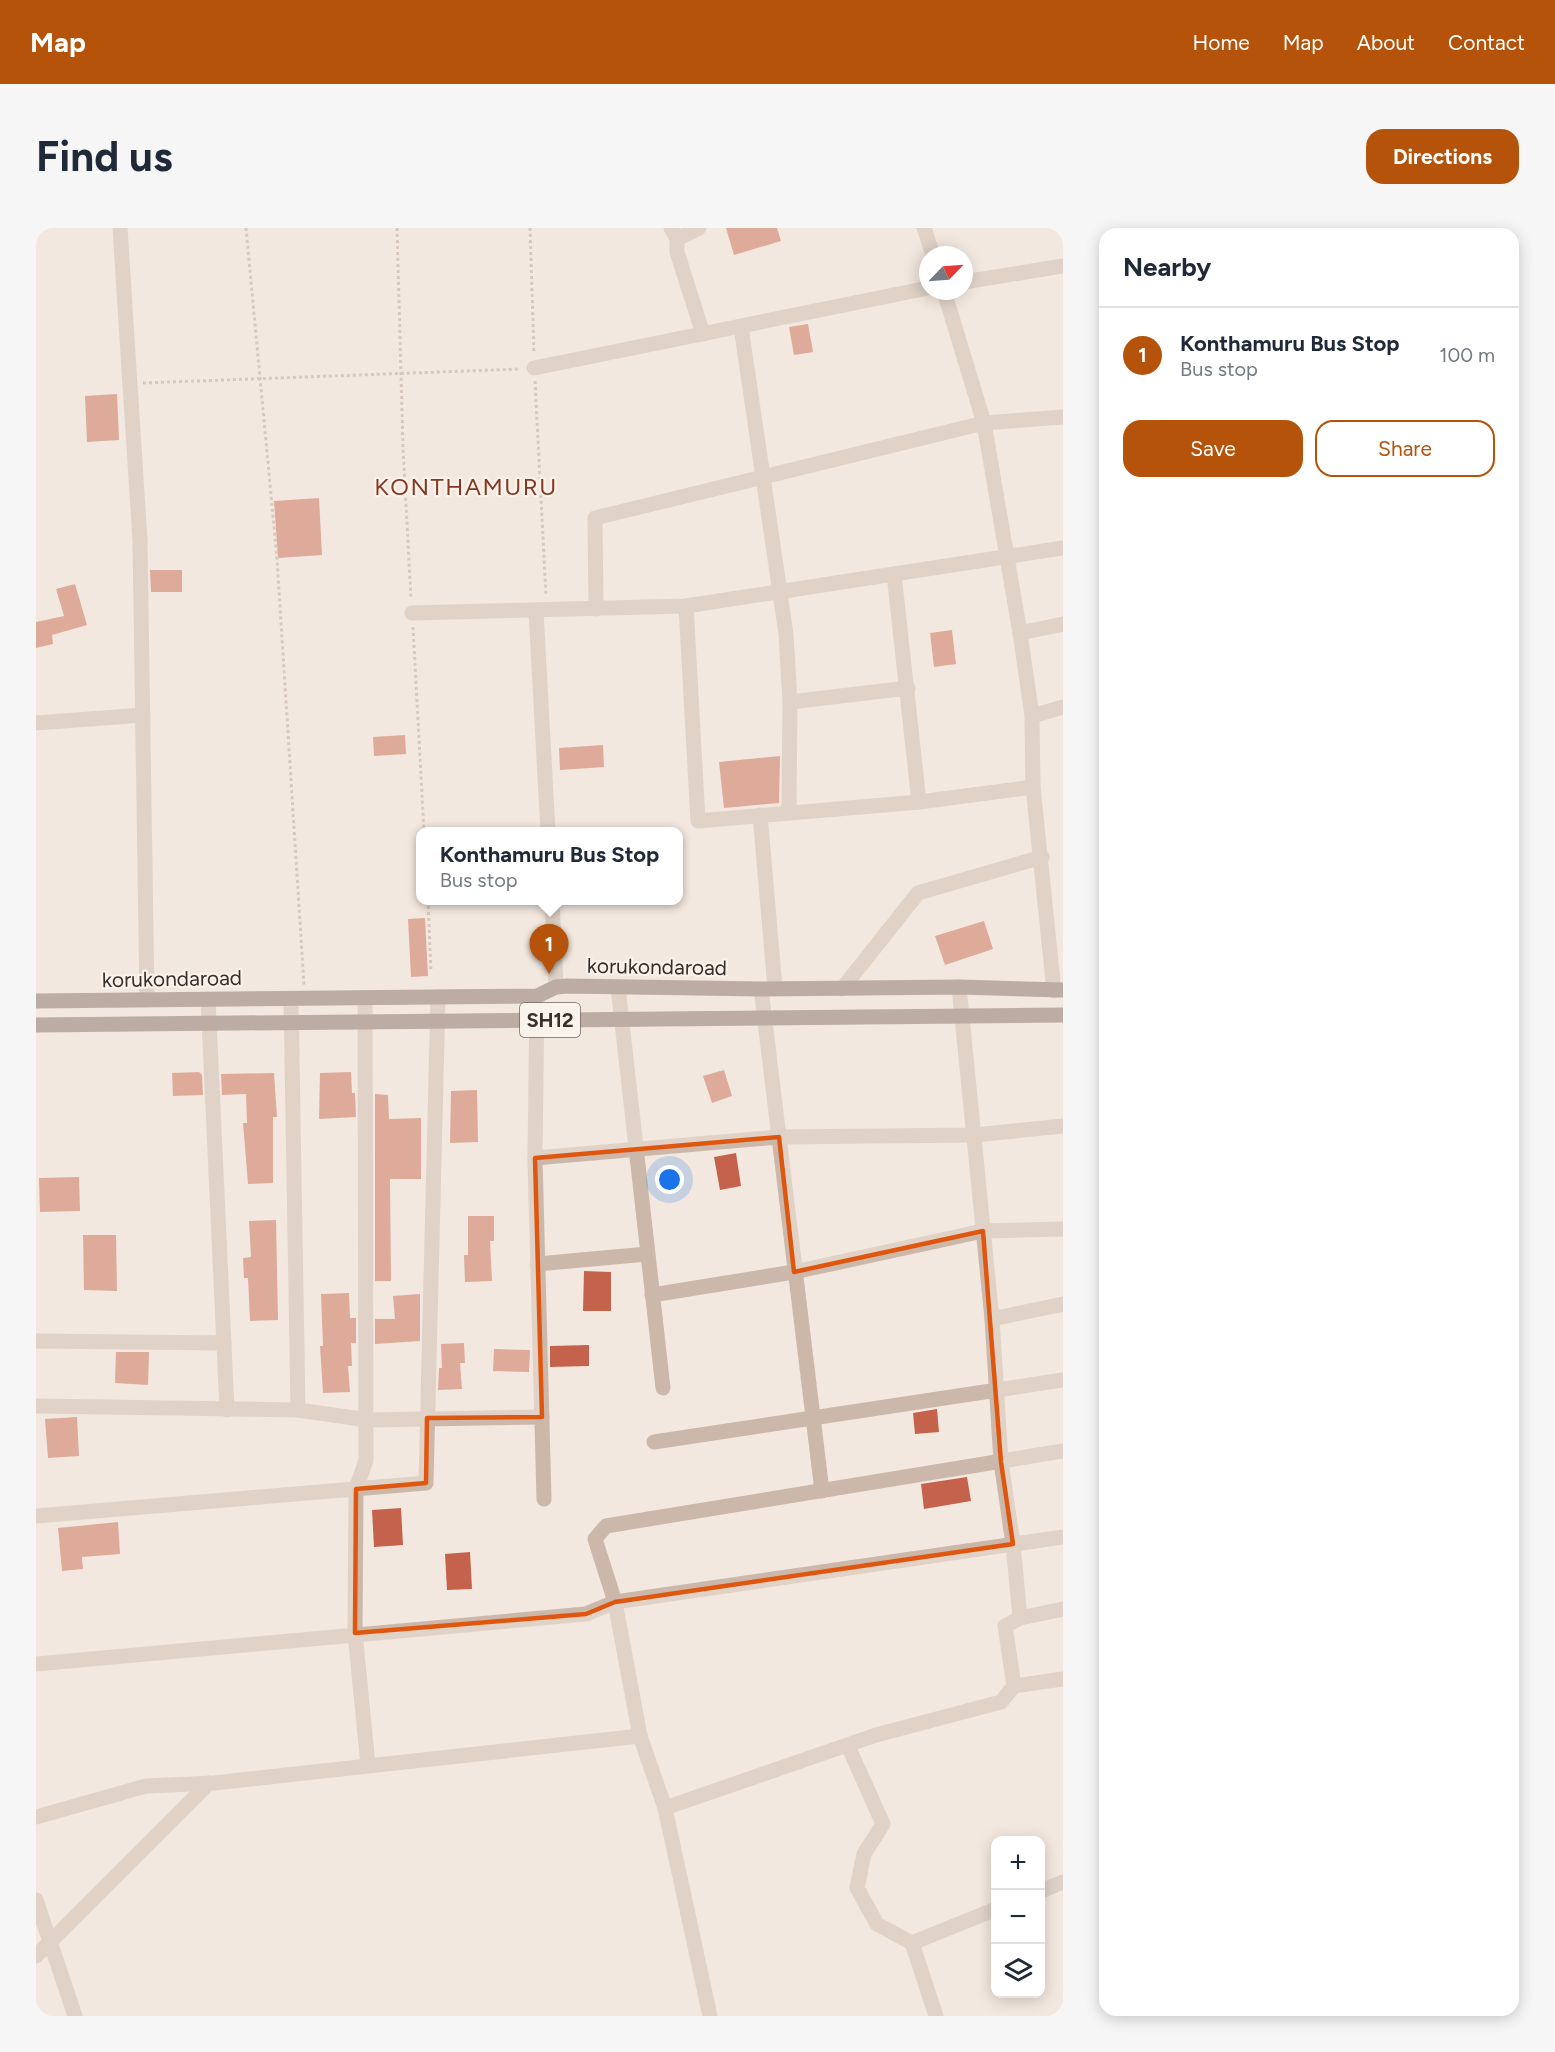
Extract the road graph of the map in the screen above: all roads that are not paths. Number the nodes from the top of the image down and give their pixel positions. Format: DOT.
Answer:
graph roads {
  1 [pos="120,228"];
  2 [pos="699,228"];
  3 [pos="924,228"];
  4 [pos="674,234"];
  5 [pos="930,246"];
  6 [pos="1063,266"];
  7 [pos="973,281"];
  8 [pos="919,290"];
  9 [pos="947,300"];
  10 [pos="741,327"];
  11 [pos="703,334"];
  12 [pos="534,368"];
  13 [pos="1063,417"];
  14 [pos="984,423"];
  15 [pos="764,475"];
  16 [pos="1063,548"];
  17 [pos="1006,556"];
  18 [pos="894,574"];
  19 [pos="780,592"];
  20 [pos="686,606"];
  21 [pos="596,609"];
  22 [pos="541,611"];
  23 [pos="412,613"];
  24 [pos="1063,624"];
  25 [pos="1020,633"];
  26 [pos="908,688"];
  27 [pos="790,702"];
  28 [pos="1063,707"];
  29 [pos="143,715"];
  30 [pos="1032,716"];
  31 [pos="36,723"];
  32 [pos="1033,787"];
  33 [pos="919,802"];
  34 [pos="789,812"];
  35 [pos="760,815"];
  36 [pos="548,827"];
  37 [pos="1042,857"];
  38 [pos="552,905"];
  39 [pos="556,987"];
  40 [pos="618,987"];
  41 [pos="959,987"];
  42 [pos="768,988"];
  43 [pos="842,989"];
  44 [pos="1059,991"];
  45 [pos="537,996"];
  46 [pos="438,997"];
  47 [pos="364,998"];
  48 [pos="208,999"];
  49 [pos="298,999"];
  50 [pos="147,1000"];
  51 [pos="36,1001"];
  52 [pos="1063,1015"];
  53 [pos="962,1016"];
  54 [pos="765,1018"];
  55 [pos="621,1019"];
  56 [pos="536,1020"];
  57 [pos="437,1021"];
  58 [pos="365,1022"];
  59 [pos="209,1023"];
  60 [pos="291,1023"];
  61 [pos="36,1025"];
  62 [pos="1063,1126"];
  63 [pos="975,1135"];
  64 [pos="779,1137"];
  65 [pos="635,1150"];
  66 [pos="535,1158"];
  67 [pos="1063,1229"];
  68 [pos="983,1231"];
  69 [pos="647,1254"];
  70 [pos="537,1264"];
  71 [pos="794,1272"];
  72 [pos="652,1295"];
  73 [pos="1063,1304"];
  74 [pos="992,1319"];
  75 [pos="36,1341"];
  76 [pos="224,1343"];
  77 [pos="1063,1380"];
  78 [pos="663,1388"];
  79 [pos="996,1389"];
  80 [pos="36,1406"];
  81 [pos="227,1410"];
  82 [pos="298,1410"];
  83 [pos="542,1417"];
  84 [pos="427,1418"];
  85 [pos="366,1419"];
  86 [pos="811,1419"];
  87 [pos="654,1442"];
  88 [pos="1063,1451"];
  89 [pos="1000,1462"];
  90 [pos="356,1489"];
  91 [pos="822,1491"];
  92 [pos="544,1499"];
  93 [pos="36,1516"];
  94 [pos="1063,1537"];
  95 [pos="1013,1544"];
  96 [pos="615,1602"];
  97 [pos="1063,1609"];
  98 [pos="1020,1618"];
  99 [pos="355,1633"];
  100 [pos="36,1664"];
  101 [pos="1063,1679"];
  102 [pos="1014,1686"];
  103 [pos="640,1736"];
  104 [pos="848,1746"];
  105 [pos="368,1765"];
  106 [pos="209,1783"];
  107 [pos="665,1808"];
  108 [pos="36,1817"];
  109 [pos="1063,1882"];
  110 [pos="1043,1890"];
  111 [pos="36,1900"];
  112 [pos="991,1911"];
  113 [pos="50,1941"];
  114 [pos="912,1943"];
  115 [pos="36,1956"];
  116 [pos="75,2016"];
  117 [pos="710,2016"];
  118 [pos="936,2016"];
  1 -- 29 [label="street"];
  2 -- 4 [label="street"];
  3 -- 5 [label="street"];
  4 -- 11 [label="street"];
  6 -- 7 [label="street"];
  8 -- 10 [label="street"];
  9 -- 14 [label="street"];
  10 -- 11 [label="street"];
  10 -- 15 [label="street"];
  11 -- 12 [label="street"];
  13 -- 14 [label="street"];
  14 -- 15 [label="street"];
  14 -- 17 [label="street"];
  15 -- 19 [label="street"];
  15 -- 21 [label="street"];
  16 -- 17 [label="street"];
  17 -- 18 [label="street"];
  17 -- 25 [label="street"];
  18 -- 19 [label="street"];
  18 -- 26 [label="street"];
  19 -- 20 [label="street"];
  19 -- 27 [label="street"];
  20 -- 21 [label="street"];
  20 -- 35 [label="street"];
  21 -- 22 [label="street"];
  22 -- 23 [label="street"];
  22 -- 36 [label="street"];
  24 -- 25 [label="street"];
  25 -- 30 [label="street"];
  26 -- 27 [label="street"];
  26 -- 33 [label="street"];
  27 -- 34 [label="street"];
  28 -- 30 [label="street"];
  29 -- 31 [label="street"];
  29 -- 50 [label="street"];
  30 -- 32 [label="street"];
  32 -- 33 [label="street"];
  32 -- 37 [label="street"];
  33 -- 34 [label="street"];
  34 -- 35 [label="street"];
  35 -- 42 [label="street"];
  37 -- 43 [label="street"];
  37 -- 44 [label="street"];
  38 -- 39 [label="street"];
  39 -- 40 [label="main road, korukondaroad / SH12"];
  39 -- 45 [label="main road, korukondaroad / SH12"];
  40 -- 42 [label="main road, korukondaroad / SH12"];
  40 -- 55 [label="street"];
  41 -- 43 [label="main road, korukondaroad / SH12"];
  41 -- 44 [label="main road, korukondaroad / SH12"];
  41 -- 53 [label="street"];
  42 -- 43 [label="main road, korukondaroad / SH12"];
  42 -- 54 [label="street"];
  45 -- 46 [label="main road, korukondaroad / SH12"];
  45 -- 56 [label="street"];
  46 -- 47 [label="main road, korukondaroad / SH12"];
  46 -- 57 [label="street"];
  47 -- 49 [label="main road, korukondaroad / SH12"];
  47 -- 58 [label="street"];
  48 -- 49 [label="main road, korukondaroad / SH12"];
  48 -- 50 [label="main road, korukondaroad / SH12"];
  48 -- 59 [label="street"];
  49 -- 60 [label="street"];
  50 -- 51 [label="main road, korukondaroad / SH12"];
  52 -- 53 [label="main road, SH12"];
  53 -- 54 [label="main road, SH12"];
  53 -- 63 [label="street"];
  54 -- 55 [label="main road, SH12"];
  54 -- 64 [label="street"];
  55 -- 56 [label="main road, SH12"];
  55 -- 65 [label="street"];
  56 -- 57 [label="main road, SH12"];
  56 -- 66 [label="street"];
  57 -- 58 [label="main road, SH12"];
  57 -- 84 [label="street"];
  58 -- 60 [label="main road, SH12"];
  58 -- 85 [label="street"];
  59 -- 60 [label="main road, SH12"];
  59 -- 61 [label="main road, SH12"];
  59 -- 76 [label="street"];
  60 -- 82 [label="street"];
  62 -- 63 [label="street"];
  63 -- 64 [label="street"];
  63 -- 68 [label="street"];
  64 -- 65 [label="street"];
  64 -- 71 [label="street"];
  65 -- 66 [label="street"];
  65 -- 69 [label="street"];
  66 -- 70 [label="street"];
  67 -- 68 [label="street"];
  68 -- 71 [label="street"];
  68 -- 74 [label="street"];
  69 -- 70 [label="street"];
  69 -- 72 [label="street"];
  70 -- 83 [label="street"];
  71 -- 72 [label="street"];
  71 -- 86 [label="street"];
  72 -- 78 [label="street"];
  73 -- 74 [label="street"];
  74 -- 79 [label="street"];
  75 -- 76 [label="street"];
  76 -- 81 [label="street"];
  77 -- 79 [label="street"];
  79 -- 86 [label="street"];
  79 -- 89 [label="street"];
  80 -- 81 [label="street"];
  81 -- 82 [label="street"];
  82 -- 85 [label="street"];
  83 -- 84 [label="street"];
  83 -- 92 [label="street"];
  84 -- 85 [label="street"];
  84 -- 90 [label="street"];
  85 -- 90 [label="street"];
  86 -- 87 [label="street"];
  86 -- 91 [label="street"];
  88 -- 89 [label="street"];
  89 -- 91 [label="street"];
  89 -- 95 [label="street"];
  90 -- 93 [label="street"];
  90 -- 99 [label="street"];
  91 -- 96 [label="street"];
  94 -- 95 [label="street"];
  95 -- 96 [label="street"];
  95 -- 98 [label="street"];
  96 -- 99 [label="street"];
  96 -- 103 [label="street"];
  97 -- 98 [label="street"];
  98 -- 102 [label="street"];
  99 -- 100 [label="street"];
  99 -- 105 [label="street"];
  101 -- 102 [label="street"];
  102 -- 104 [label="street"];
  103 -- 105 [label="street"];
  103 -- 107 [label="street"];
  104 -- 107 [label="street"];
  104 -- 114 [label="street"];
  105 -- 106 [label="street"];
  106 -- 108 [label="street"];
  106 -- 113 [label="street"];
  107 -- 117 [label="street"];
  109 -- 110 [label="street"];
  111 -- 113 [label="street"];
  112 -- 114 [label="street"];
  113 -- 115 [label="street"];
  113 -- 116 [label="street"];
  114 -- 118 [label="street"];
}
